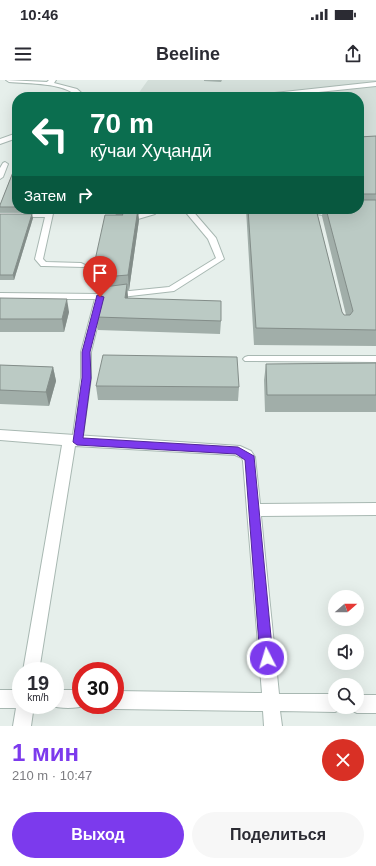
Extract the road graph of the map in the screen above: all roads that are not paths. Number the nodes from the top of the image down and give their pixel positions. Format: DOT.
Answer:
graph roads {
  1 [pos="9,80"];
  2 [pos="51,82"];
  3 [pos="376,84"];
  4 [pos="77,92"];
  5 [pos="302,92"];
  6 [pos="12,137"];
  7 [pos="1,141"];
  8 [pos="5,164"];
  9 [pos="0,177"];
  10 [pos="0,214"];
  11 [pos="12,214"];
  12 [pos="50,214"];
  13 [pos="146,214"];
  14 [pos="191,214"];
  15 [pos="138,217"];
  16 [pos="81,265"];
  17 [pos="0,296"];
  18 [pos="100,297"];
  19 [pos="248,359"];
  20 [pos="376,359"];
  21 [pos="0,435"];
  22 [pos="73,441"];
  23 [pos="376,509"];
  24 [pos="253,510"];
  25 [pos="33,662"];
  26 [pos="0,699"];
  27 [pos="12,699"];
  28 [pos="124,700"];
  29 [pos="271,702"];
  30 [pos="328,703"];
  31 [pos="364,704"];
  32 [pos="376,704"];
  33 [pos="24,714"];
  34 [pos="22,726"];
  35 [pos="273,726"];
  1 -- 2 [label="street"];
  2 -- 4 [label="street"];
  3 -- 5 [label="lane"];
  6 -- 7 [label="street"];
  8 -- 9 [label="lane"];
  10 -- 11 [label="lane"];
  12 -- 16 [label="lane"];
  13 -- 15 [label="lane"];
  14 -- 18 [label="lane"];
  17 -- 18 [label="lane"];
  18 -- 22 [label="lane"];
  19 -- 20 [label="lane"];
  21 -- 22 [label="street"];
  22 -- 24 [label="street"];
  22 -- 25 [label="street"];
  23 -- 24 [label="street"];
  24 -- 29 [label="street"];
  26 -- 27 [label="street"];
  28 -- 29 [label="street"];
  29 -- 30 [label="street"];
  29 -- 35 [label="street"];
  31 -- 32 [label="street"];
  33 -- 34 [label="street"];
}
